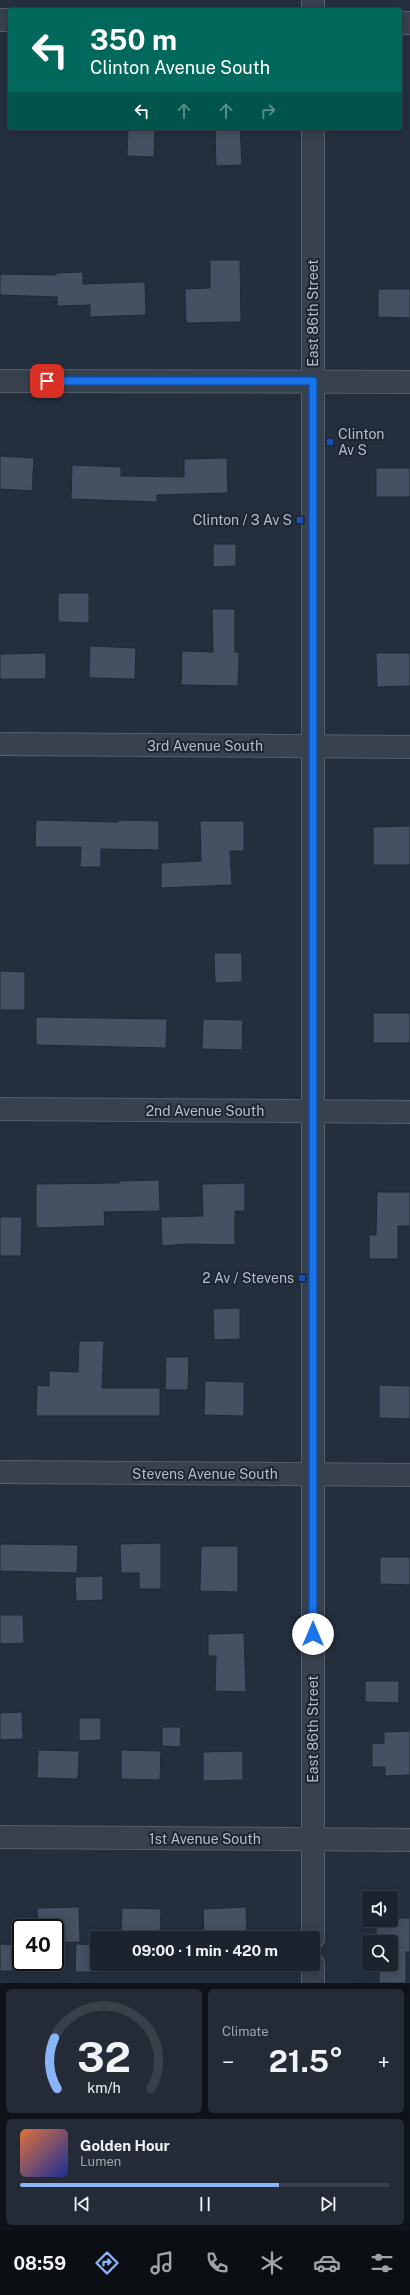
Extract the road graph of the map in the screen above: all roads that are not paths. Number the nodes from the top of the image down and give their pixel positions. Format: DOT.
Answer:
graph roads {
  1 [pos="313,130"];
  2 [pos="0,381"];
  3 [pos="313,381"];
  4 [pos="410,382"];
  5 [pos="0,744"];
  6 [pos="313,746"];
  7 [pos="410,747"];
  8 [pos="0,1109"];
  9 [pos="313,1112"];
  10 [pos="410,1112"];
  11 [pos="0,1472"];
  12 [pos="313,1475"];
  13 [pos="410,1475"];
  14 [pos="0,1837"];
  15 [pos="313,1840"];
  16 [pos="410,1840"];
  17 [pos="313,1931"];
  18 [pos="313,1971"];
  19 [pos="313,1983"];
  1 -- 3 [label="street, East 86th Street"];
  2 -- 3 [label="street"];
  3 -- 4 [label="street"];
  3 -- 6 [label="street, East 86th Street"];
  5 -- 6 [label="street, 3rd Avenue South"];
  6 -- 7 [label="street, 3rd Avenue South"];
  6 -- 9 [label="street, East 86th Street"];
  8 -- 9 [label="street, 2nd Avenue South"];
  9 -- 10 [label="street, 2nd Avenue South"];
  9 -- 12 [label="street, East 86th Street"];
  11 -- 12 [label="street, Stevens Avenue South"];
  12 -- 13 [label="street, Stevens Avenue South"];
  12 -- 15 [label="street, East 86th Street"];
  14 -- 15 [label="street, 1st Avenue South"];
  15 -- 16 [label="street, 1st Avenue South"];
  15 -- 17 [label="street, East 86th Street"];
  18 -- 19 [label="street"];
}
